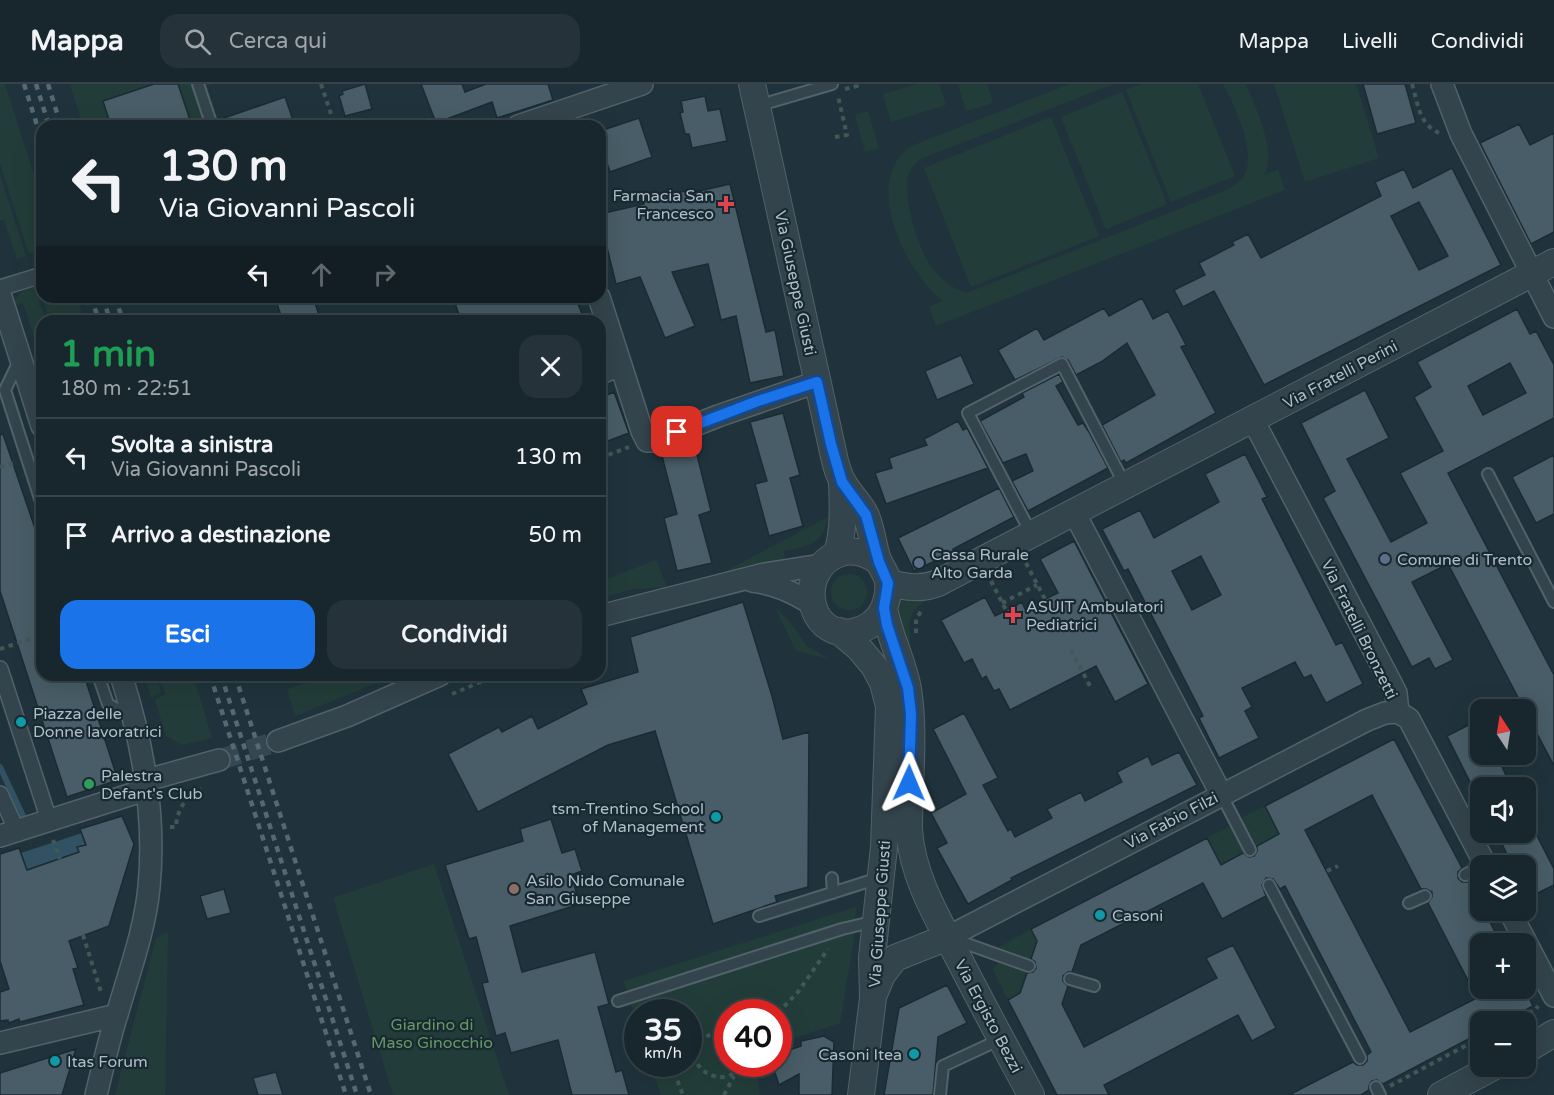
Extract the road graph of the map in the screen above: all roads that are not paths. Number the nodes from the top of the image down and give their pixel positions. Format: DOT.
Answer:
graph roads {
  1 [pos="198,84"];
  2 [pos="642,84"];
  3 [pos="832,84"];
  4 [pos="1442,84"];
  5 [pos="754,95"];
  6 [pos="210,120"];
  7 [pos="556,120"];
  8 [pos="1543,267"];
  9 [pos="36,277"];
  10 [pos="0,288"];
  11 [pos="0,294"];
  12 [pos="606,316"];
  13 [pos="1554,317"];
  14 [pos="21,358"];
  15 [pos="621,365"];
  16 [pos="606,371"];
  17 [pos="817,382"];
  18 [pos="36,407"];
  19 [pos="1253,420"];
  20 [pos="1488,474"];
  21 [pos="842,482"];
  22 [pos="1125,485"];
  23 [pos="36,486"];
  24 [pos="1074,512"];
  25 [pos="1027,546"];
  26 [pos="829,560"];
  27 [pos="883,572"];
  28 [pos="746,580"];
  29 [pos="1554,602"];
  30 [pos="812,604"];
  31 [pos="884,608"];
  32 [pos="606,615"];
  33 [pos="839,631"];
  34 [pos="0,669"];
  35 [pos="100,681"];
  36 [pos="123,681"];
  37 [pos="426,681"];
  38 [pos="1398,712"];
  39 [pos="135,719"];
  40 [pos="278,741"];
  41 [pos="219,760"];
  42 [pos="147,785"];
  43 [pos="0,794"];
  44 [pos="1221,794"];
  45 [pos="49,820"];
  46 [pos="8,833"];
  47 [pos="1250,850"];
  48 [pos="1478,855"];
  49 [pos="1470,873"];
  50 [pos="1465,875"];
  51 [pos="882,877"];
  52 [pos="832,878"];
  53 [pos="1269,885"];
  54 [pos="833,893"];
  55 [pos="1425,896"];
  56 [pos="1409,903"];
  57 [pos="759,916"];
  58 [pos="876,921"];
  59 [pos="1514,921"];
  60 [pos="948,937"];
  61 [pos="1029,966"];
  62 [pos="1070,979"];
  63 [pos="1094,986"];
  64 [pos="873,998"];
  65 [pos="1545,998"];
  66 [pos="618,1001"];
  67 [pos="117,1015"];
  68 [pos="1554,1033"];
  69 [pos="1001,1039"];
  70 [pos="0,1043"];
  71 [pos="1536,1044"];
  72 [pos="1360,1058"];
  73 [pos="1475,1077"];
  74 [pos="96,1095"];
  75 [pos="861,1095"];
  76 [pos="940,1095"];
  77 [pos="1031,1095"];
  78 [pos="1441,1095"];
  1 -- 6 [label="lane"];
  2 -- 7 [label="street"];
  3 -- 5 [label="lane"];
  4 -- 8 [label="street"];
  5 -- 17 [label="street, Via Giuseppe Giusti"];
  8 -- 13 [label="street"];
  8 -- 19 [label="street, Via Fratelli Perini"];
  9 -- 10 [label="street"];
  11 -- 14 [label="street"];
  12 -- 15 [label="street"];
  14 -- 18 [label="street"];
  14 -- 23 [label="lane"];
  15 -- 16 [label="street"];
  15 -- 17 [label="street"];
  17 -- 21 [label="street, Via Giuseppe Giusti"];
  19 -- 22 [label="street, Via Fratelli Perini"];
  19 -- 38 [label="street, Via Fratelli Bronzetti"];
  20 -- 29 [label="lane"];
  21 -- 26 [label="street, Via Giuseppe Giusti"];
  21 -- 27 [label="street, Via Giuseppe Giusti"];
  22 -- 24 [label="street, Via Fratelli Perini"];
  22 -- 25 [label="lane"];
  24 -- 25 [label="street, Via Fratelli Perini"];
  24 -- 44 [label="street"];
  25 -- 27 [label="street, Via Fratelli Perini"];
  26 -- 27 [label="street"];
  26 -- 28 [label="street"];
  26 -- 30 [label="street, Via Giuseppe Giusti"];
  27 -- 31 [label="street, Via Giuseppe Giusti"];
  28 -- 30 [label="street"];
  28 -- 32 [label="street"];
  30 -- 33 [label="street, Via Giuseppe Giusti"];
  31 -- 33 [label="street"];
  31 -- 60 [label="street, Via Giuseppe Giusti"];
  33 -- 51 [label="street, Via Giuseppe Giusti"];
  34 -- 45 [label="street"];
  35 -- 39 [label="lane"];
  36 -- 39 [label="street"];
  37 -- 40 [label="street"];
  38 -- 44 [label="street, Via Fabio Filzi"];
  38 -- 48 [label="street, Via Fratelli Bronzetti"];
  39 -- 42 [label="street"];
  41 -- 42 [label="street"];
  42 -- 45 [label="street"];
  42 -- 67 [label="street"];
  43 -- 46 [label="street"];
  44 -- 47 [label="lane"];
  44 -- 60 [label="street, Via Fabio Filzi"];
  45 -- 46 [label="street"];
  49 -- 50 [label="lane"];
  51 -- 54 [label="lane"];
  51 -- 58 [label="street, Via Giuseppe Giusti"];
  52 -- 54 [label="lane"];
  53 -- 72 [label="lane"];
  54 -- 57 [label="lane"];
  55 -- 56 [label="lane"];
  58 -- 64 [label="street, Via Giuseppe Giusti"];
  58 -- 66 [label="lane"];
  59 -- 65 [label="street"];
  60 -- 61 [label="lane"];
  60 -- 64 [label="street, Via Giuseppe Giusti"];
  60 -- 69 [label="street, Via Ergisto Bezzi"];
  62 -- 63 [label="lane"];
  64 -- 75 [label="street, Via Giuseppe Giusti"];
  67 -- 70 [label="street"];
  67 -- 74 [label="street"];
  68 -- 71 [label="street"];
  69 -- 76 [label="lane"];
  69 -- 77 [label="street, Via Ergisto Bezzi"];
  73 -- 78 [label="street"];
}
